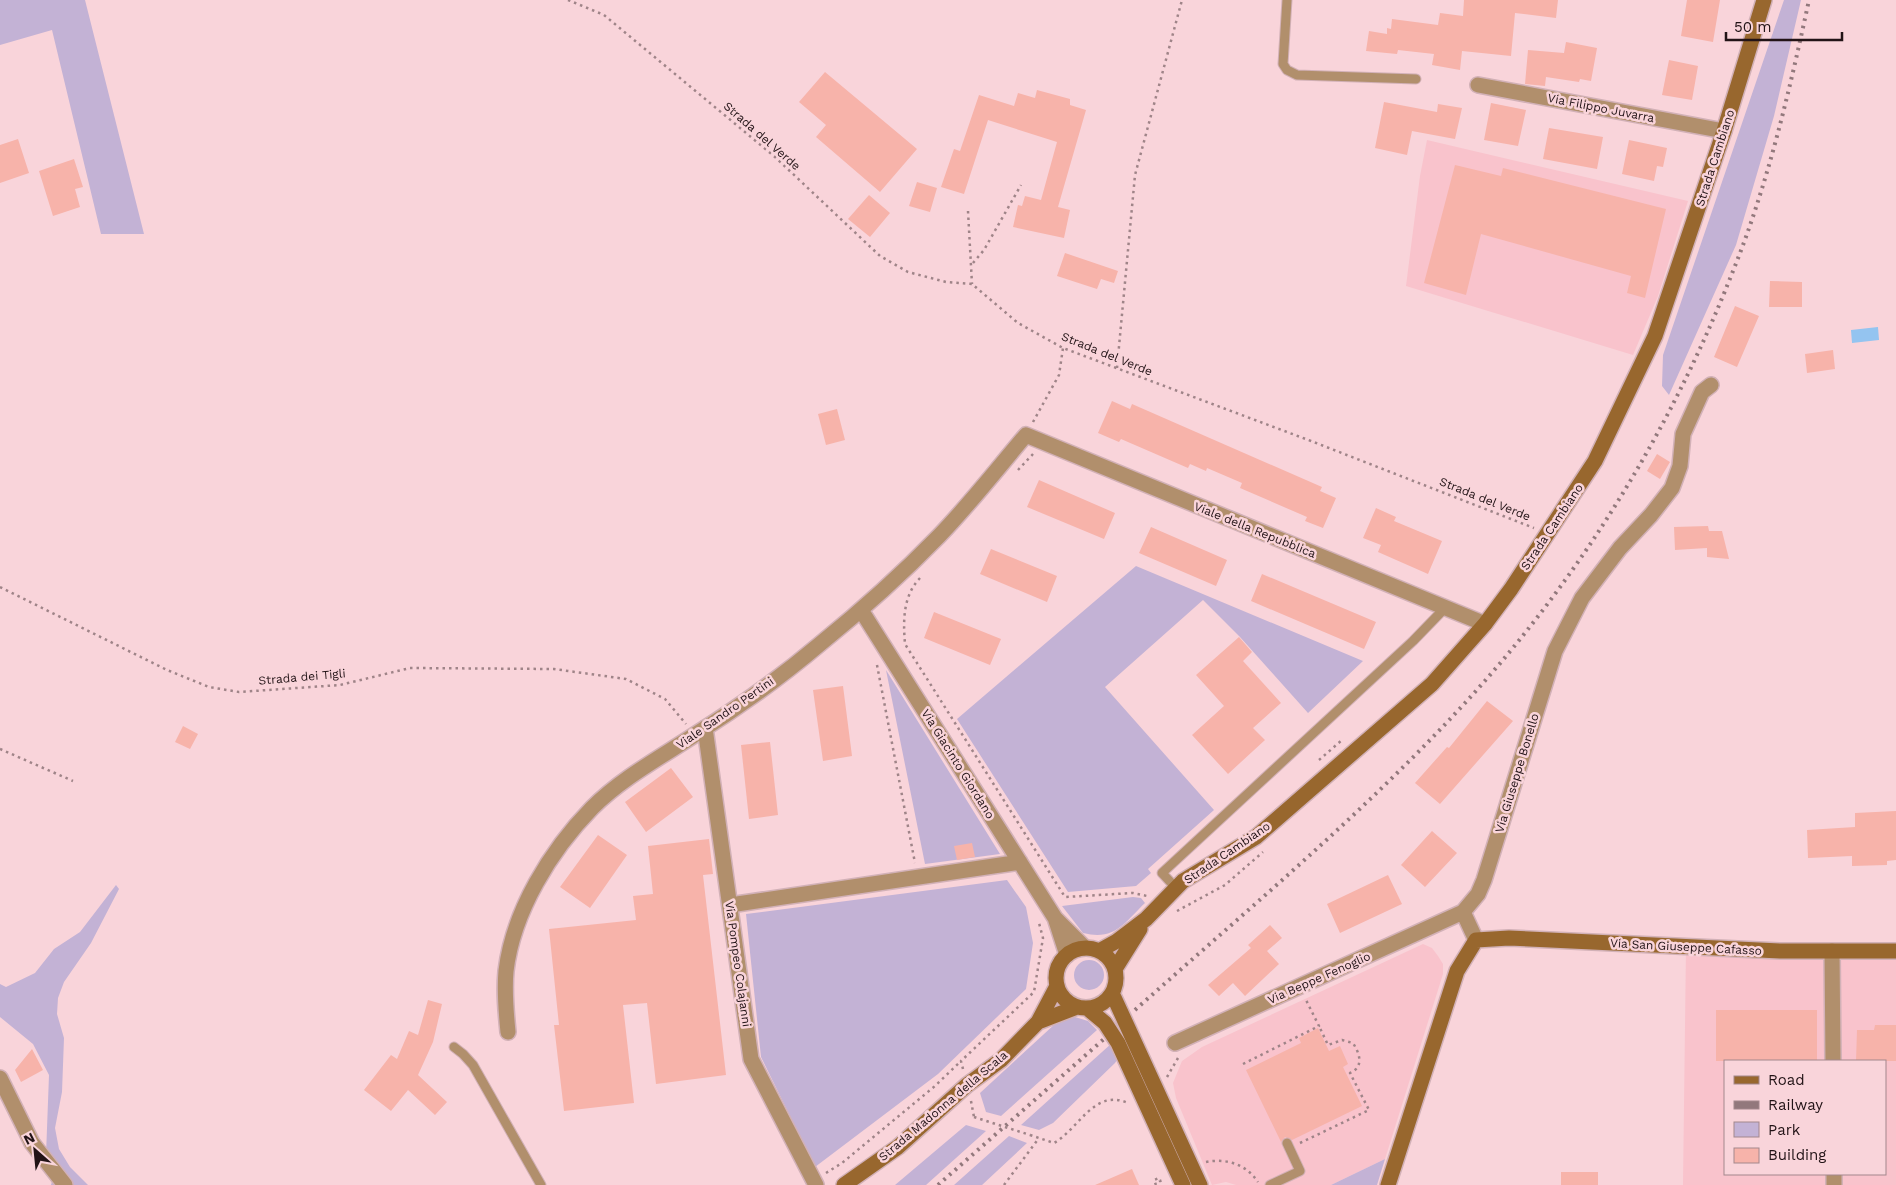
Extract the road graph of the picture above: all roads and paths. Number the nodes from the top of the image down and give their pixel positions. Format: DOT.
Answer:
graph roads {
  1 [pos="568,0"];
  2 [pos="1182,0"];
  3 [pos="1287,0"];
  4 [pos="1764,0"];
  5 [pos="1416,78"];
  6 [pos="1478,85"];
  7 [pos="1724,131"];
  8 [pos="1021,184"];
  9 [pos="968,211"];
  10 [pos="973,263"];
  11 [pos="972,284"];
  12 [pos="1063,348"];
  13 [pos="1116,368"];
  14 [pos="1711,385"];
  15 [pos="1026,435"];
  16 [pos="1043,443"];
  17 [pos="1017,471"];
  18 [pos="1548,536"];
  19 [pos="926,571"];
  20 [pos="0,586"];
  21 [pos="1445,608"];
  22 [pos="861,610"];
  23 [pos="1485,624"];
  24 [pos="905,644"];
  25 [pos="889,655"];
  26 [pos="700,732"];
  27 [pos="0,749"];
  28 [pos="73,781"];
  29 [pos="1020,862"];
  30 [pos="918,877"];
  31 [pos="1176,888"];
  32 [pos="1153,898"];
  33 [pos="730,905"];
  34 [pos="1463,912"];
  35 [pos="1037,917"];
  36 [pos="1055,918"];
  37 [pos="1146,919"];
  38 [pos="1476,940"];
  39 [pos="1092,950"];
  40 [pos="1832,951"];
  41 [pos="1896,951"];
  42 [pos="1067,955"];
  43 [pos="1114,969"];
  44 [pos="1057,986"];
  45 [pos="1112,993"];
  46 [pos="1303,995"];
  47 [pos="1082,1008"];
  48 [pos="1038,1022"];
  49 [pos="1319,1026"];
  50 [pos="508,1032"];
  51 [pos="454,1047"];
  52 [pos="1180,1048"];
  53 [pos="1833,1060"];
  54 [pos="961,1061"];
  55 [pos="1243,1064"];
  56 [pos="0,1078"];
  57 [pos="1166,1080"];
  58 [pos="967,1086"];
  59 [pos="1131,1105"];
  60 [pos="974,1117"];
  61 [pos="1039,1138"];
  62 [pos="1288,1146"];
  63 [pos="1202,1162"];
  64 [pos="815,1183"];
  65 [pos="65,1185"];
  66 [pos="541,1185"];
  67 [pos="844,1185"];
  68 [pos="1004,1185"];
  69 [pos="1156,1185"];
  70 [pos="1162,1185"];
  71 [pos="1183,1185"];
  72 [pos="1200,1185"];
  73 [pos="1261,1185"];
  74 [pos="1270,1185"];
  75 [pos="1388,1185"];
  1 -- 11 [label="path, Strada del Verde"];
  2 -- 13 [label="path"];
  3 -- 5 [label="lane"];
  4 -- 7 [label="main road, Strada Cambiano"];
  6 -- 7 [label="street, Via Filippo Juvarra"];
  7 -- 18 [label="main road, Strada Cambiano"];
  8 -- 10 [label="path"];
  9 -- 10 [label="path"];
  10 -- 11 [label="path"];
  11 -- 12 [label="path, Strada del Verde"];
  12 -- 13 [label="path, Strada del Verde"];
  12 -- 15 [label="path"];
  13 -- 18 [label="path, Strada del Verde"];
  14 -- 34 [label="street, Via Giuseppe Bonello"];
  15 -- 16 [label="street, Viale della Repubblica"];
  15 -- 22 [label="street, Viale Sandro Pertini"];
  16 -- 17 [label="path"];
  16 -- 21 [label="street, Viale della Repubblica"];
  18 -- 23 [label="main road, Strada Cambiano"];
  19 -- 24 [label="path"];
  20 -- 26 [label="path, Strada dei Tigli"];
  21 -- 23 [label="street, Viale della Repubblica"];
  21 -- 31 [label="lane"];
  22 -- 25 [label="street, Via Giacinto Giordano"];
  22 -- 26 [label="street, Viale Sandro Pertini"];
  23 -- 31 [label="main road, Strada Cambiano"];
  24 -- 25 [label="path"];
  24 -- 32 [label="path"];
  25 -- 29 [label="street, Via Giacinto Giordano"];
  25 -- 30 [label="path"];
  26 -- 33 [label="street, Via Pompeo Colajanni"];
  26 -- 50 [label="street, Viale Sandro Pertini"];
  27 -- 28 [label="path"];
  29 -- 30 [label="street"];
  29 -- 36 [label="street, Via Giacinto Giordano"];
  30 -- 33 [label="street"];
  31 -- 37 [label="main road, Strada Cambiano"];
  33 -- 64 [label="street, Via Pompeo Colajanni"];
  34 -- 38 [label="street"];
  34 -- 52 [label="street, Via Beppe Fenoglio"];
  35 -- 54 [label="path"];
  36 -- 39 [label="street"];
  36 -- 42 [label="street"];
  37 -- 39 [label="main road, Strada Cambiano"];
  37 -- 43 [label="main road, Strada Cambiano"];
  38 -- 40 [label="main road, Via San Giuseppe Cafasso"];
  38 -- 75 [label="main road"];
  39 -- 42 [label="main road"];
  39 -- 43 [label="main road"];
  40 -- 41 [label="main road, Via San Giuseppe Cafasso"];
  40 -- 53 [label="street"];
  42 -- 44 [label="main road"];
  43 -- 45 [label="main road"];
  44 -- 47 [label="main road"];
  44 -- 48 [label="main road"];
  45 -- 47 [label="main road"];
  45 -- 72 [label="main road"];
  46 -- 49 [label="path"];
  47 -- 48 [label="main road"];
  47 -- 71 [label="main road"];
  48 -- 58 [label="main road, Strada Madonna della Scala"];
  49 -- 55 [label="path"];
  49 -- 62 [label="path"];
  51 -- 66 [label="lane"];
  52 -- 57 [label="path"];
  54 -- 58 [label="path"];
  54 -- 64 [label="path"];
  56 -- 65 [label="street"];
  58 -- 67 [label="main road, Strada Madonna della Scala"];
  59 -- 61 [label="path"];
  60 -- 61 [label="path, bridge"];
  61 -- 68 [label="path"];
  62 -- 74 [label="lane"];
  63 -- 73 [label="path"];
  69 -- 70 [label="path"];
}
